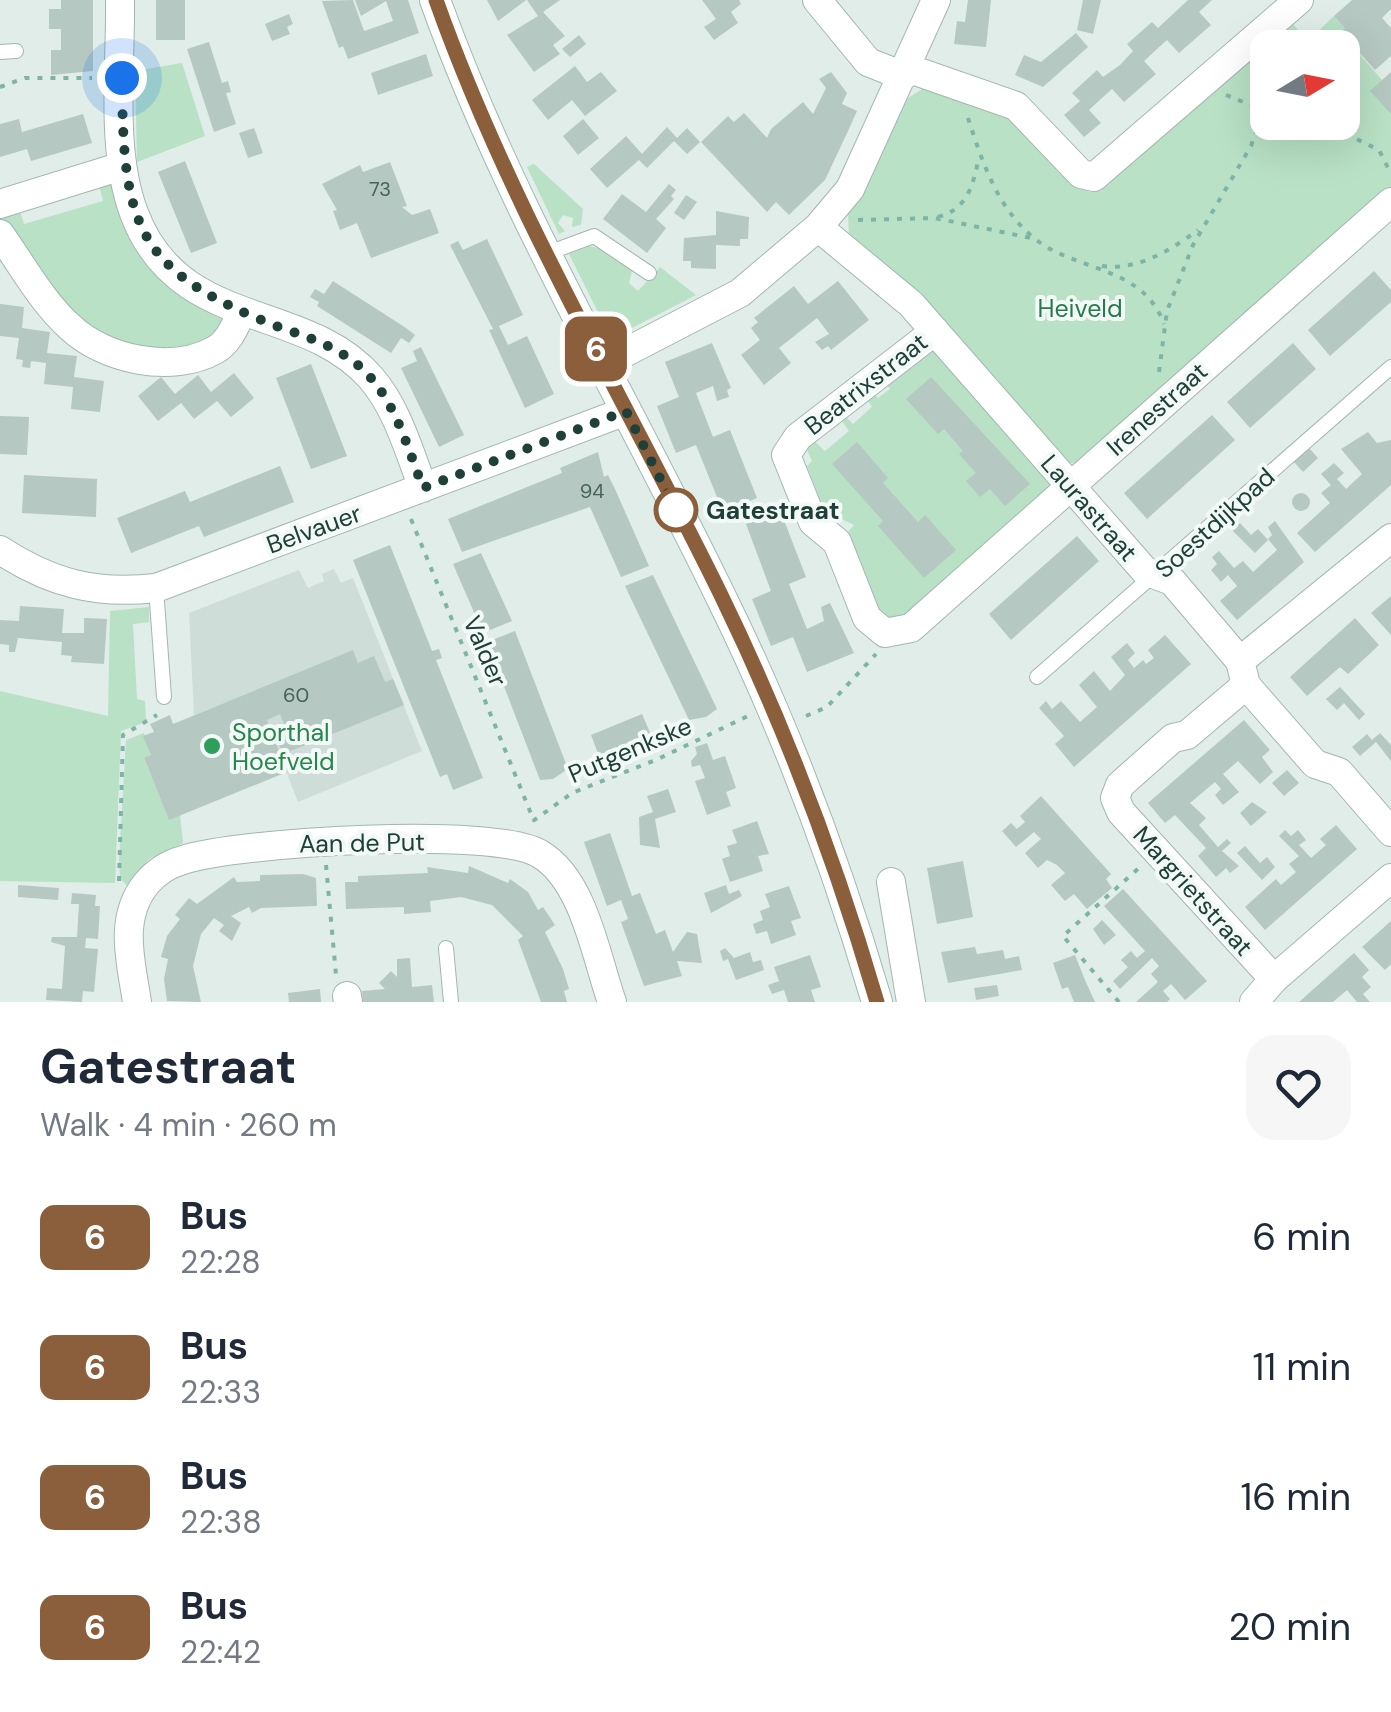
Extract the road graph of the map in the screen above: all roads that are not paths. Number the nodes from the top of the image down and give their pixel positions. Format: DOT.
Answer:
graph roads {
  1 [pos="120,0"];
  2 [pos="436,0"];
  3 [pos="816,0"];
  4 [pos="936,0"];
  5 [pos="1299,0"];
  6 [pos="905,72"];
  7 [pos="122,166"];
  8 [pos="1391,202"];
  9 [pos="0,204"];
  10 [pos="818,227"];
  11 [pos="0,234"];
  12 [pos="548,253"];
  13 [pos="649,273"];
  14 [pos="242,312"];
  15 [pos="934,332"];
  16 [pos="603,364"];
  17 [pos="1391,367"];
  18 [pos="626,411"];
  19 [pos="1070,487"];
  20 [pos="412,492"];
  21 [pos="1391,538"];
  22 [pos="0,550"];
  23 [pos="1157,575"];
  24 [pos="156,588"];
  25 [pos="892,635"];
  26 [pos="1243,673"];
  27 [pos="1037,677"];
  28 [pos="164,697"];
  29 [pos="1391,832"];
  30 [pos="1391,878"];
  31 [pos="890,882"];
  32 [pos="446,948"];
  33 [pos="905,966"];
  34 [pos="1274,980"];
  35 [pos="873,989"];
  36 [pos="136,1002"];
  37 [pos="451,1002"];
  38 [pos="612,1002"];
  39 [pos="911,1002"];
  40 [pos="1254,1002"];
  1 -- 7 [label="street"];
  2 -- 12 [label="street"];
  3 -- 6 [label="street"];
  4 -- 6 [label="street"];
  5 -- 6 [label="street"];
  6 -- 10 [label="street"];
  7 -- 9 [label="street"];
  7 -- 14 [label="street"];
  8 -- 19 [label="street, Irenestraat"];
  10 -- 15 [label="street, Laurastraat"];
  10 -- 16 [label="street"];
  11 -- 14 [label="street"];
  12 -- 13 [label="lane"];
  12 -- 16 [label="street"];
  14 -- 20 [label="street"];
  15 -- 19 [label="street, Laurastraat"];
  15 -- 25 [label="street, Beatrixstraat"];
  16 -- 18 [label="street"];
  17 -- 23 [label="lane, Soestdijkpad"];
  18 -- 20 [label="street, Belvauer"];
  18 -- 35 [label="street"];
  19 -- 23 [label="street, Laurastraat"];
  19 -- 25 [label="street, Irenestraat"];
  20 -- 24 [label="street, Belvauer"];
  21 -- 26 [label="street, Margrietstraat"];
  22 -- 24 [label="street, Belvauer"];
  23 -- 26 [label="street, Laurastraat"];
  23 -- 27 [label="lane, Soestdijkpad"];
  24 -- 28 [label="lane"];
  26 -- 29 [label="street, Laurastraat"];
  26 -- 34 [label="street, Margrietstraat"];
  30 -- 34 [label="street"];
  31 -- 33 [label="street"];
  32 -- 37 [label="lane"];
  33 -- 35 [label="street"];
  33 -- 39 [label="street"];
  34 -- 40 [label="street"];
  36 -- 38 [label="street, Aan de Put"];
}
